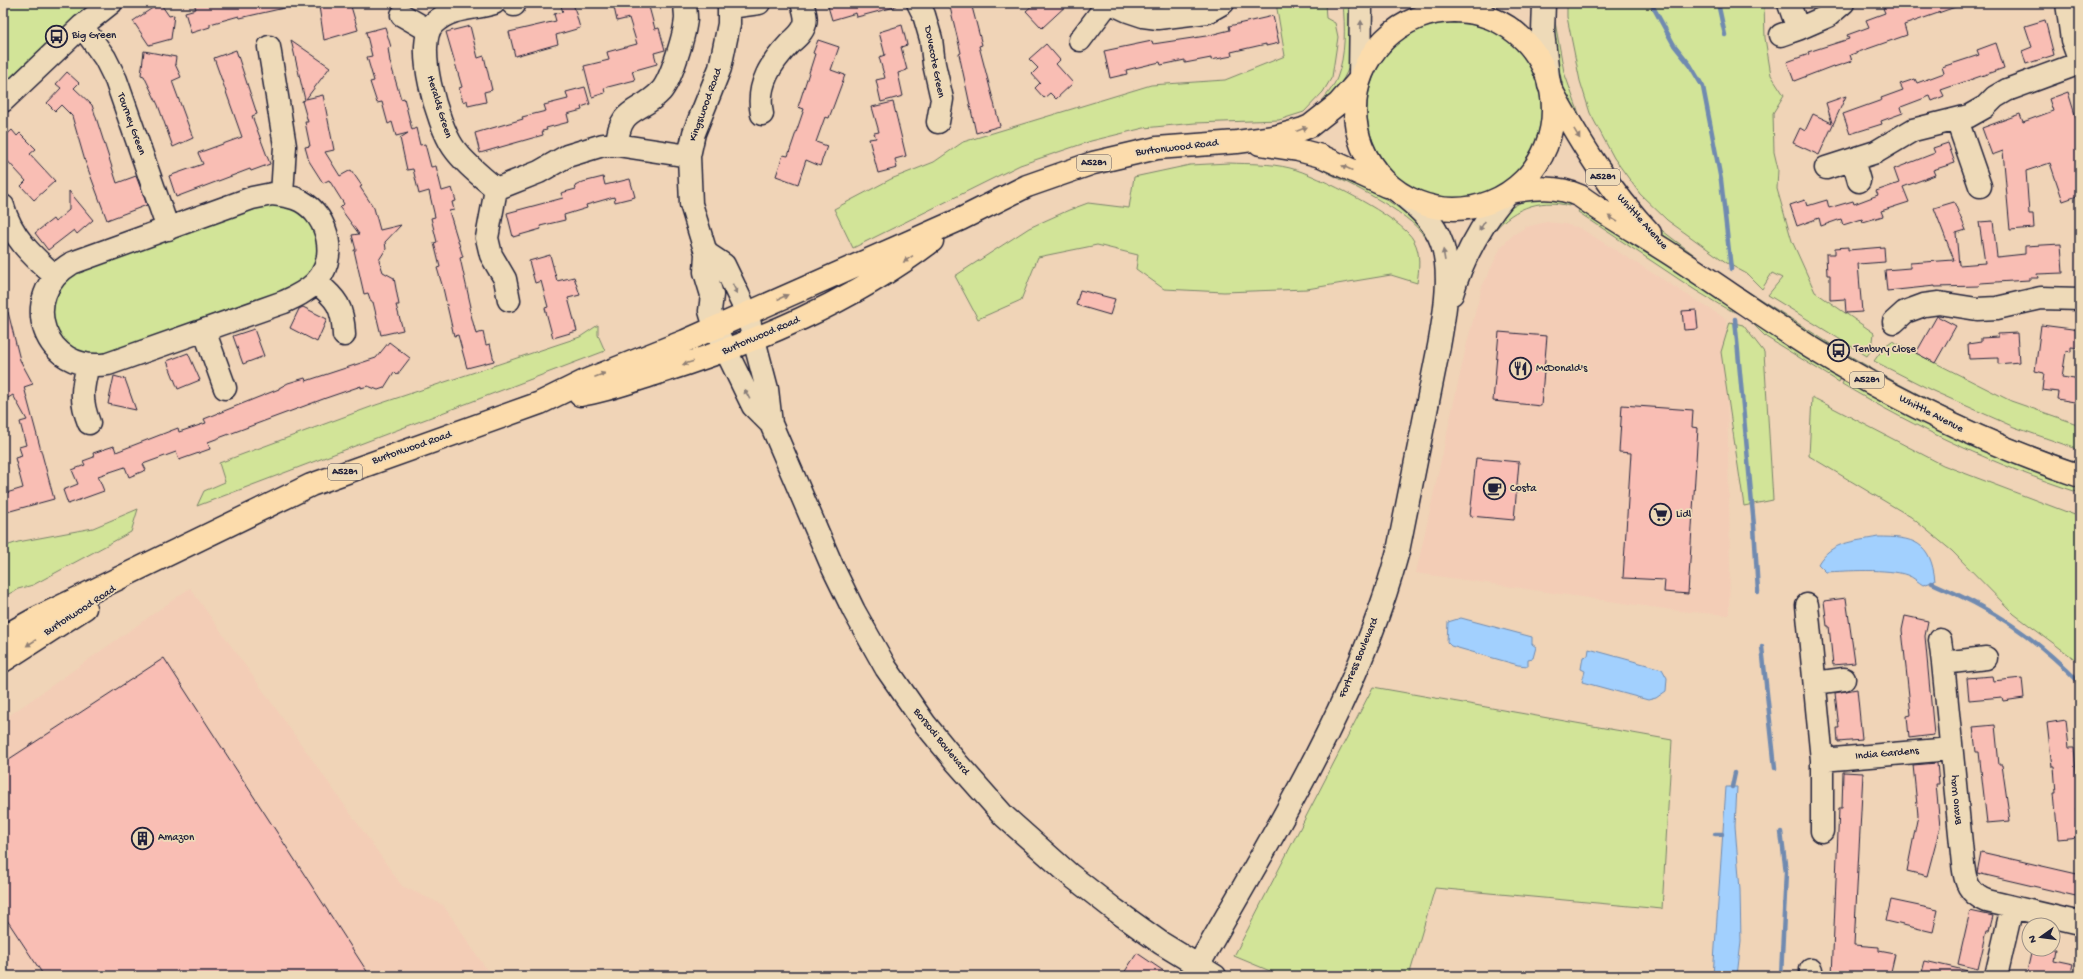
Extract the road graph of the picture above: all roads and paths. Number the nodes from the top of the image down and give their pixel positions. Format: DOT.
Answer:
graph roads {
  1 [pos="111,3"];
  2 [pos="685,3"];
  3 [pos="759,3"];
  4 [pos="802,3"];
  5 [pos="918,3"];
  6 [pos="1110,3"];
  7 [pos="1223,3"];
  8 [pos="1361,3"];
  9 [pos="1426,3"];
  10 [pos="1481,3"];
  11 [pos="1544,3"];
  12 [pos="1843,3"];
  13 [pos="2066,3"];
  14 [pos="506,4"];
  15 [pos="1789,4"];
  16 [pos="730,5"];
  17 [pos="1450,11"];
  18 [pos="402,16"];
  19 [pos="82,26"];
  20 [pos="428,30"];
  21 [pos="1080,40"];
  22 [pos="268,45"];
  23 [pos="2080,63"];
  24 [pos="1359,78"];
  25 [pos="1550,86"];
  26 [pos="3,101"];
  27 [pos="763,117"];
  28 [pos="1957,120"];
  29 [pos="938,123"];
  30 [pos="1237,142"];
  31 [pos="616,145"];
  32 [pos="689,156"];
  33 [pos="1853,160"];
  34 [pos="1826,168"];
  35 [pos="1859,181"];
  36 [pos="1980,186"];
  37 [pos="496,189"];
  38 [pos="1508,193"];
  39 [pos="1400,194"];
  40 [pos="282,195"];
  41 [pos="3,206"];
  42 [pos="961,218"];
  43 [pos="168,229"];
  44 [pos="706,253"];
  45 [pos="1671,254"];
  46 [pos="54,276"];
  47 [pos="316,282"];
  48 [pos="2080,299"];
  49 [pos="509,302"];
  50 [pos="747,313"];
  51 [pos="1443,321"];
  52 [pos="1893,324"];
  53 [pos="715,328"];
  54 [pos="204,330"];
  55 [pos="345,337"];
  56 [pos="753,339"];
  57 [pos="725,351"];
  58 [pos="88,366"];
  59 [pos="225,387"];
  60 [pos="540,403"];
  61 [pos="771,424"];
  62 [pos="90,426"];
  63 [pos="2080,476"];
  64 [pos="157,560"];
  65 [pos="1807,605"];
  66 [pos="3,637"];
  67 [pos="1940,640"];
  68 [pos="1986,658"];
  69 [pos="3,661"];
  70 [pos="1942,663"];
  71 [pos="1844,679"];
  72 [pos="1815,683"];
  73 [pos="1951,749"];
  74 [pos="1822,760"];
  75 [pos="1822,831"];
  76 [pos="2012,907"];
  77 [pos="2080,923"];
  78 [pos="1206,971"];
  79 [pos="1996,976"];
  1 -- 19 [label="street"];
  2 -- 31 [label="street"];
  3 -- 16 [label="street"];
  4 -- 27 [label="street"];
  5 -- 29 [label="street, Dovecote Green"];
  6 -- 7 [label="street"];
  6 -- 21 [label="street"];
  24 -- 8 [label="street, one-way"];
  9 -- 17 [label="street"];
  10 -- 17 [label="street"];
  11 -- 25 [label="street"];
  12 -- 15 [label="street"];
  13 -- 23 [label="street"];
  14 -- 20 [label="street"];
  16 -- 32 [label="street, Kingswood Road"];
  17 -- 24 [label="main road, A5281"];
  17 -- 25 [label="main road, A5281"];
  18 -- 20 [label="street"];
  19 -- 26 [label="street"];
  19 -- 43 [label="street, Tourney Green"];
  20 -- 37 [label="street, Heralds Green"];
  22 -- 40 [label="street"];
  23 -- 28 [label="street"];
  30 -- 24 [label="main road, Burtonwood Road / A5281, one-way"];
  24 -- 39 [label="main road, A5281"];
  25 -- 38 [label="main road, A5281"];
  25 -- 45 [label="main road, Whittle Avenue / A5281, one-way"];
  28 -- 33 [label="street"];
  28 -- 36 [label="street"];
  39 -- 30 [label="main road, Burtonwood Road / A5281, one-way"];
  30 -- 42 [label="main road, Burtonwood Road / A5281"];
  31 -- 32 [label="street"];
  31 -- 37 [label="street"];
  32 -- 44 [label="street, Kingswood Road"];
  33 -- 34 [label="street"];
  33 -- 35 [label="street"];
  37 -- 49 [label="street"];
  38 -- 39 [label="main road, A5281"];
  45 -- 38 [label="main road, Whittle Avenue / A5281, one-way"];
  38 -- 51 [label="street, Fortress Boulevard, one-way"];
  51 -- 39 [label="street, Fortress Boulevard, one-way"];
  40 -- 43 [label="street"];
  40 -- 47 [label="street"];
  41 -- 46 [label="street"];
  50 -- 42 [label="main road, Burtonwood Road / A5281, one-way"];
  42 -- 56 [label="main road, Burtonwood Road / A5281, one-way"];
  43 -- 46 [label="street"];
  44 -- 50 [label="street, one-way"];
  44 -- 53 [label="street, Kingswood Road"];
  45 -- 63 [label="main road, Whittle Avenue / A5281"];
  46 -- 58 [label="street"];
  47 -- 54 [label="street"];
  47 -- 55 [label="street"];
  48 -- 52 [label="street"];
  50 -- 53 [label="main road, Burtonwood Road / A5281"];
  50 -- 56 [label="street, Borsodi Boulevard"];
  51 -- 78 [label="street, Fortress Boulevard"];
  53 -- 57 [label="street, Kingswood Road"];
  60 -- 53 [label="main road, Burtonwood Road / A5281, one-way"];
  54 -- 58 [label="street"];
  54 -- 59 [label="street"];
  56 -- 57 [label="main road, Burtonwood Road / A5281"];
  56 -- 61 [label="street, Borsodi Boulevard"];
  57 -- 60 [label="main road, Burtonwood Road / A5281, one-way"];
  61 -- 57 [label="street, Borsodi Boulevard, one-way"];
  58 -- 62 [label="street"];
  60 -- 64 [label="main road, Burtonwood Road / A5281"];
  61 -- 78 [label="street, Borsodi Boulevard"];
  64 -- 66 [label="main road, Burtonwood Road / A5281"];
  64 -- 69 [label="main road, Burtonwood Road / A5281, one-way"];
  65 -- 72 [label="street"];
  67 -- 70 [label="street, Bravo Way"];
  68 -- 70 [label="street"];
  70 -- 73 [label="street, Bravo Way"];
  71 -- 72 [label="street"];
  72 -- 74 [label="street"];
  73 -- 74 [label="street, India Gardens"];
  73 -- 76 [label="street, Bravo Way"];
  74 -- 75 [label="street"];
  76 -- 77 [label="street, Bravo Way"];
  76 -- 79 [label="street"];
}
